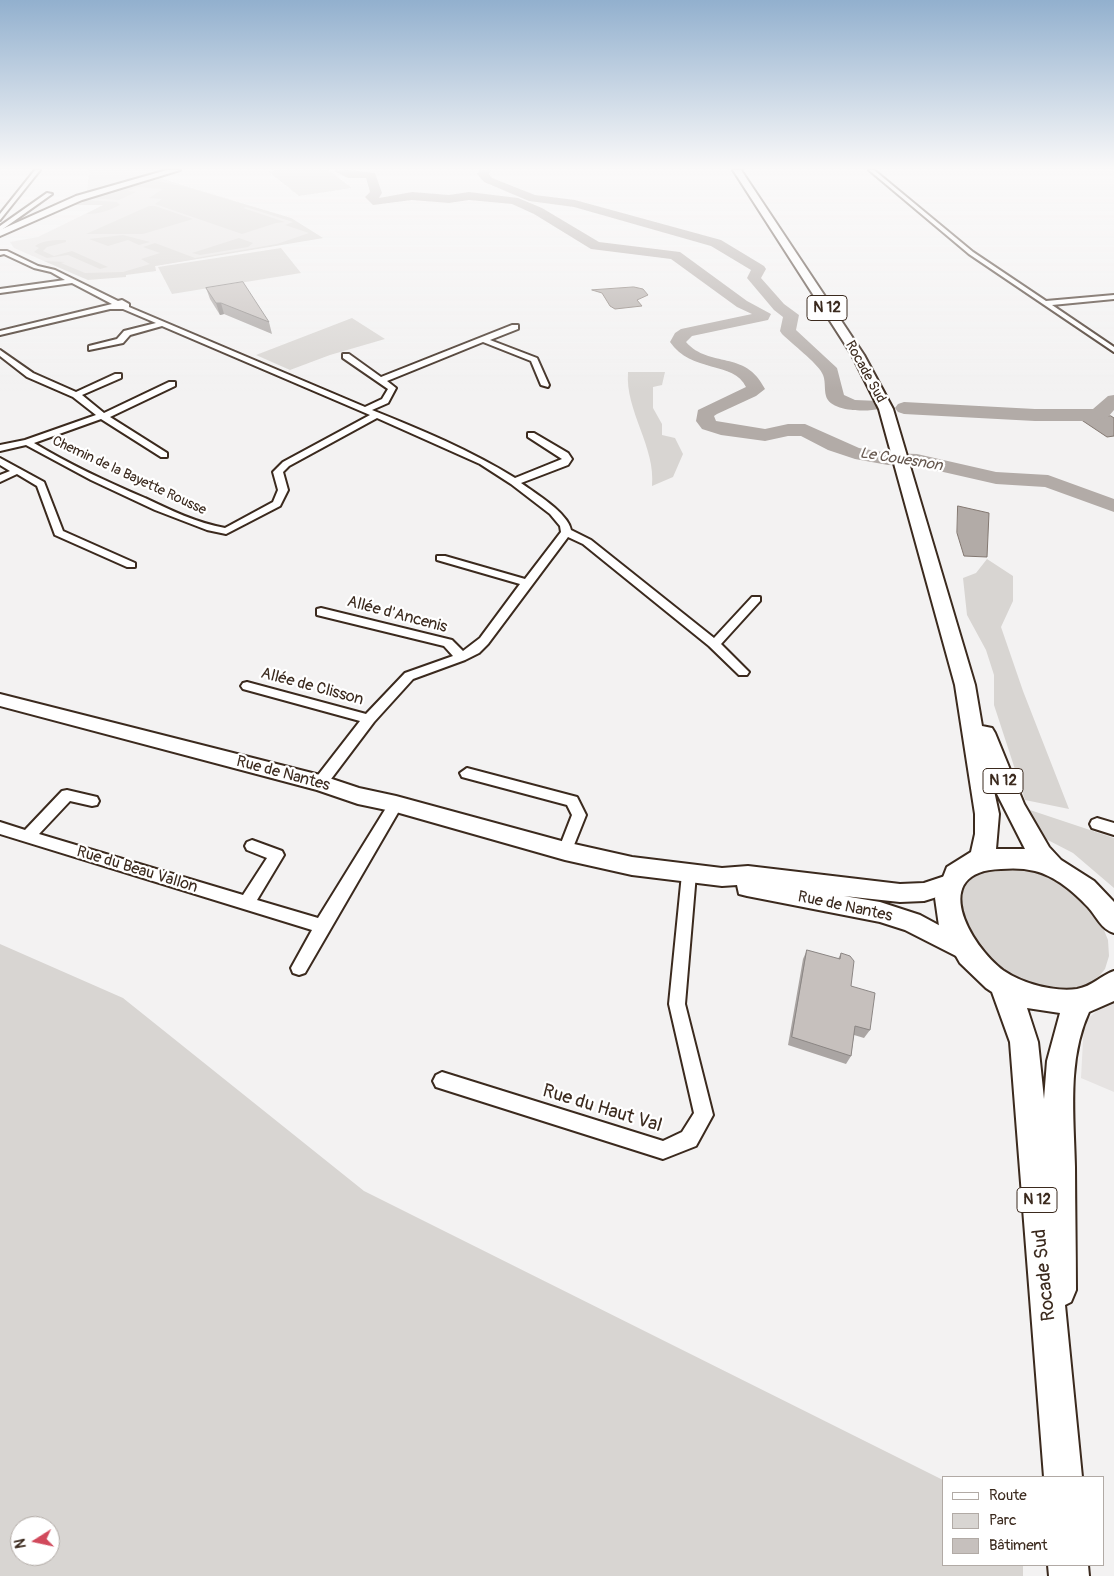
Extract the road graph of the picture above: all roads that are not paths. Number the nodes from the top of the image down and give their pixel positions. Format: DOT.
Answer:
graph roads {
  1 [pos="785,244"];
  2 [pos="959,244"];
  3 [pos="2,252"];
  4 [pos="72,281"];
  5 [pos="0,291"];
  6 [pos="1114,297"];
  7 [pos="1045,303"];
  8 [pos="117,306"];
  9 [pos="160,324"];
  10 [pos="515,327"];
  11 [pos="0,333"];
  12 [pos="484,340"];
  13 [pos="92,348"];
  14 [pos="1114,350"];
  15 [pos="0,352"];
  16 [pos="346,356"];
  17 [pos="118,376"];
  18 [pos="381,380"];
  19 [pos="172,384"];
  20 [pos="545,385"];
  21 [pos="76,395"];
  22 [pos="365,410"];
  23 [pos="376,415"];
  24 [pos="103,416"];
  25 [pos="531,435"];
  26 [pos="26,442"];
  27 [pos="0,448"];
  28 [pos="164,455"];
  29 [pos="0,461"];
  30 [pos="17,471"];
  31 [pos="0,479"];
  32 [pos="514,482"];
  33 [pos="566,532"];
  34 [pos="441,558"];
  35 [pos="131,565"];
  36 [pos="527,583"];
  37 [pos="756,599"];
  38 [pos="321,612"];
  39 [pos="713,643"];
  40 [pos="461,657"];
  41 [pos="743,672"];
  42 [pos="965,685"];
  43 [pos="247,686"];
  44 [pos="0,700"];
  45 [pos="369,719"];
  46 [pos="467,772"];
  47 [pos="320,783"];
  48 [pos="92,801"];
  49 [pos="396,804"];
  50 [pos="1097,824"];
  51 [pos="0,828"];
  52 [pos="1114,829"];
  53 [pos="27,837"];
  54 [pos="252,846"];
  55 [pos="565,851"];
  56 [pos="982,859"];
  57 [pos="1054,868"];
  58 [pos="689,874"];
  59 [pos="722,877"];
  60 [pos="951,883"];
  61 [pos="1102,895"];
  62 [pos="247,904"];
  63 [pos="1114,922"];
  64 [pos="322,926"];
  65 [pos="964,950"];
  66 [pos="299,968"];
  67 [pos="1114,982"];
  68 [pos="1002,983"];
  69 [pos="1080,1001"];
  70 [pos="442,1081"];
  71 [pos="1060,1421"];
  72 [pos="1063,1476"];
  1 -- 42 [label="main road, Rocade Sud / N 12"];
  2 -- 7 [label="street"];
  3 -- 4 [label="street"];
  4 -- 5 [label="street"];
  4 -- 8 [label="street"];
  6 -- 7 [label="street"];
  7 -- 14 [label="street"];
  8 -- 9 [label="street"];
  8 -- 11 [label="street"];
  9 -- 13 [label="street"];
  9 -- 22 [label="street"];
  10 -- 12 [label="street"];
  12 -- 18 [label="street"];
  12 -- 20 [label="street"];
  15 -- 21 [label="street"];
  16 -- 18 [label="street"];
  17 -- 21 [label="street"];
  18 -- 22 [label="street"];
  19 -- 24 [label="street"];
  21 -- 24 [label="street"];
  22 -- 23 [label="street"];
  23 -- 26 [label="street, Chemin de la Bayette Rousse"];
  23 -- 32 [label="street"];
  24 -- 26 [label="street"];
  24 -- 28 [label="street"];
  25 -- 32 [label="street"];
  26 -- 27 [label="street"];
  29 -- 30 [label="street"];
  30 -- 31 [label="street"];
  30 -- 35 [label="street"];
  32 -- 33 [label="street"];
  33 -- 36 [label="street"];
  33 -- 39 [label="street"];
  34 -- 36 [label="street"];
  36 -- 40 [label="street"];
  37 -- 39 [label="street"];
  38 -- 40 [label="street, Allée d'Ancenis"];
  39 -- 41 [label="street"];
  40 -- 45 [label="street"];
  42 -- 56 [label="main road, Rocade Sud / N 12"];
  42 -- 57 [label="main road, Rocade Sud / N 12"];
  43 -- 45 [label="street, Allée de Clisson"];
  44 -- 47 [label="main road, Rue de Nantes"];
  45 -- 47 [label="street"];
  46 -- 55 [label="street"];
  47 -- 49 [label="main road, Rue de Nantes"];
  48 -- 53 [label="street"];
  49 -- 55 [label="main road, Rue de Nantes"];
  49 -- 64 [label="street"];
  50 -- 52 [label="street"];
  51 -- 53 [label="street, Rue du Beau Vallon"];
  53 -- 62 [label="street, Rue du Beau Vallon"];
  54 -- 62 [label="street"];
  55 -- 58 [label="main road, Rue de Nantes"];
  56 -- 57 [label="main road"];
  56 -- 60 [label="main road"];
  57 -- 61 [label="main road"];
  58 -- 59 [label="main road, Rue de Nantes"];
  58 -- 70 [label="street, Rue du Haut Val"];
  59 -- 60 [label="main road, Rue de Nantes"];
  59 -- 65 [label="main road, Rue de Nantes"];
  60 -- 65 [label="main road"];
  61 -- 63 [label="main road"];
  62 -- 64 [label="street, Rue du Beau Vallon"];
  64 -- 66 [label="street"];
  65 -- 68 [label="main road"];
  67 -- 69 [label="main road"];
  68 -- 69 [label="main road"];
  68 -- 71 [label="main road, Rocade Sud / N 12"];
  69 -- 71 [label="main road, Rocade Sud / N 12"];
  71 -- 72 [label="main road, Rocade Sud / N 12"];
}
